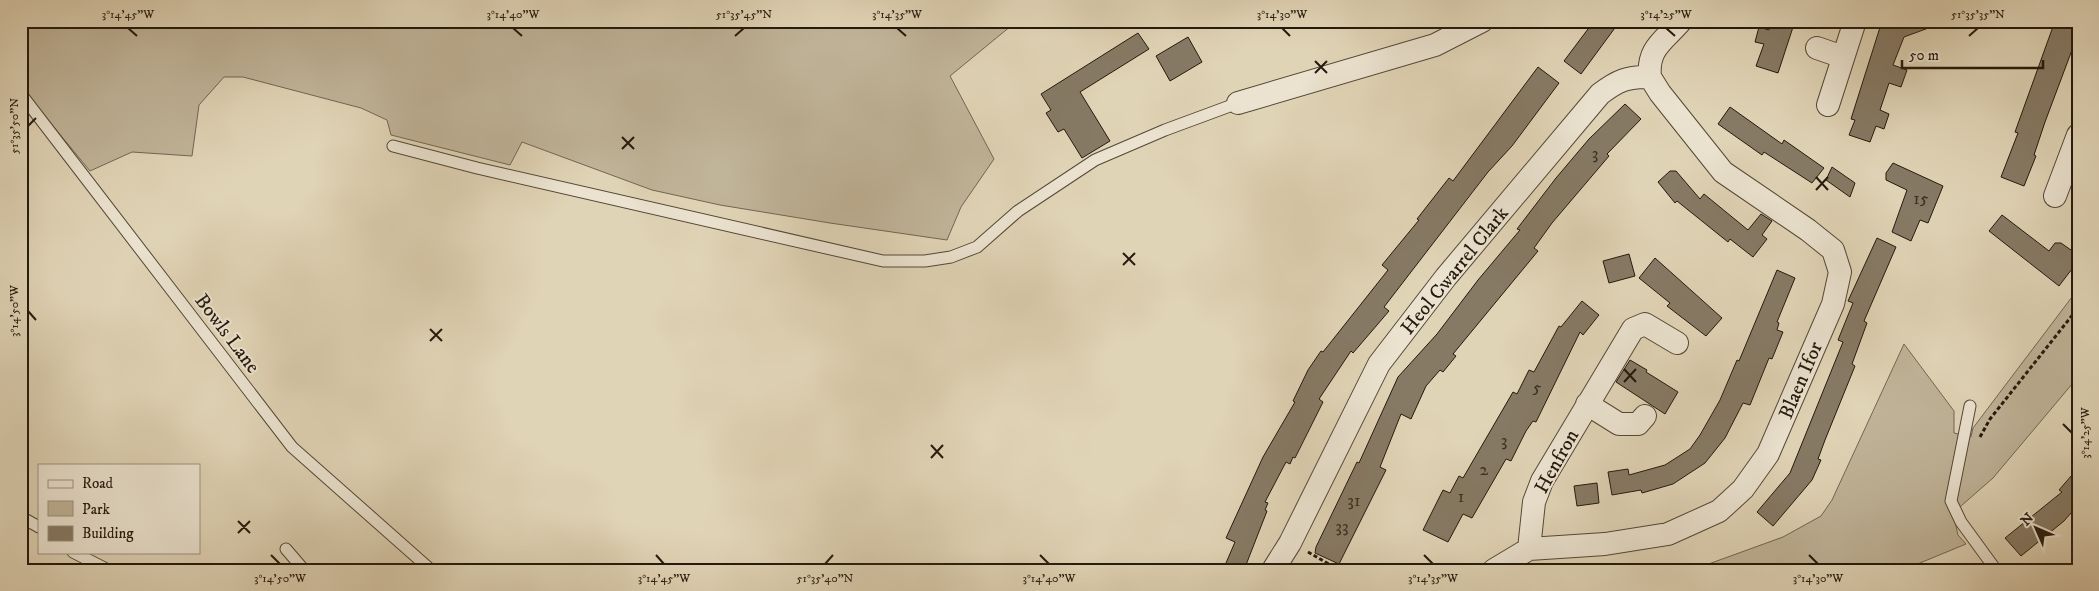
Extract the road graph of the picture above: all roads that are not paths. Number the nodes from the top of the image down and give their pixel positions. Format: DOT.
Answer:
graph roads {
  1 [pos="1482,21"];
  2 [pos="1681,21"];
  3 [pos="1855,21"];
  4 [pos="1817,48"];
  5 [pos="1844,57"];
  6 [pos="1650,77"];
  7 [pos="21,94"];
  8 [pos="1238,103"];
  9 [pos="1828,105"];
  10 [pos="2078,135"];
  11 [pos="393,146"];
  12 [pos="2055,196"];
  13 [pos="1677,342"];
  14 [pos="1587,404"];
  15 [pos="1970,406"];
  16 [pos="1645,416"];
  17 [pos="21,517"];
  18 [pos="38,526"];
  19 [pos="286,549"];
  20 [pos="1529,549"];
  21 [pos="77,554"];
  22 [pos="108,570"];
  23 [pos="304,570"];
  24 [pos="431,570"];
  25 [pos="1274,570"];
  26 [pos="1494,570"];
  27 [pos="1996,570"];
  1 -- 8 [label="street"];
  2 -- 6 [label="street"];
  3 -- 5 [label="street"];
  4 -- 5 [label="street"];
  5 -- 9 [label="street"];
  6 -- 20 [label="street, Blaen Ifor"];
  6 -- 25 [label="street, Heol Cwarrel Clark"];
  7 -- 24 [label="lane, Bowls Lane"];
  8 -- 11 [label="lane"];
  10 -- 12 [label="street"];
  13 -- 14 [label="street, Henfron"];
  14 -- 16 [label="street, Henfron"];
  14 -- 20 [label="street, Henfron"];
  15 -- 27 [label="lane"];
  17 -- 18 [label="lane"];
  19 -- 23 [label="lane"];
  20 -- 26 [label="street, Blaen Ifor"];
  21 -- 22 [label="lane"];
}
